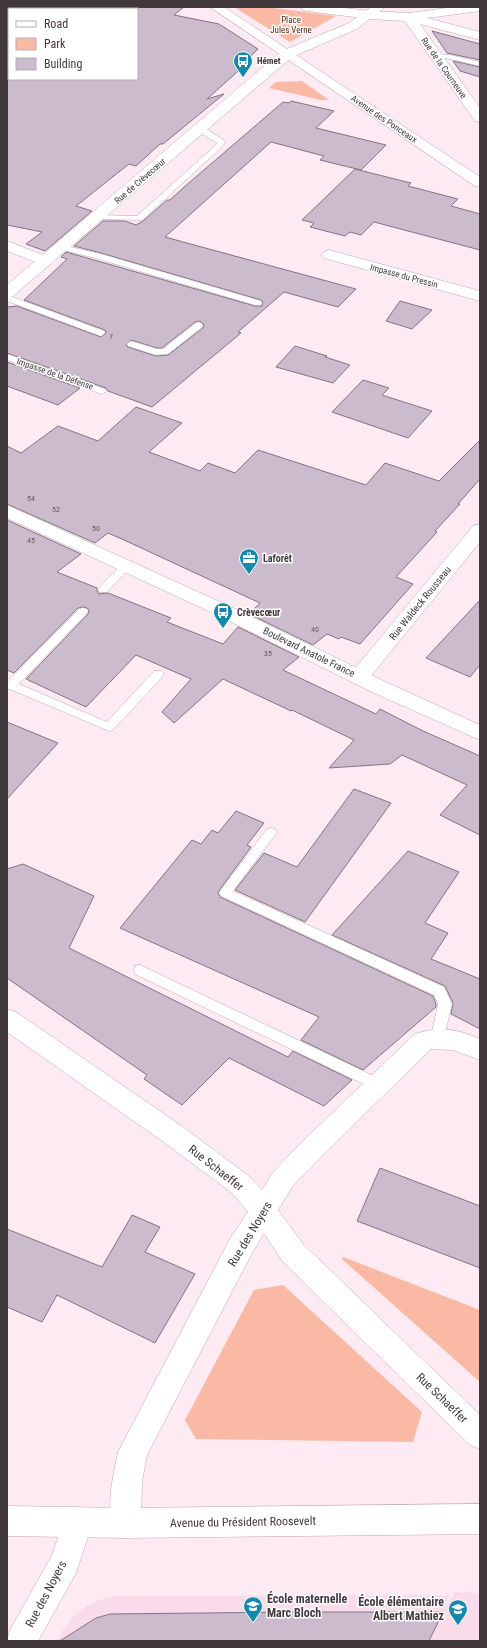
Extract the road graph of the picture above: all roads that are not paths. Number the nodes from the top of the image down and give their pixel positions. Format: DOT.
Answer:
graph roads {
  1 [pos="216,7"];
  2 [pos="312,7"];
  3 [pos="480,7"];
  4 [pos="374,11"];
  5 [pos="409,17"];
  6 [pos="480,36"];
  7 [pos="287,54"];
  8 [pos="436,56"];
  9 [pos="480,64"];
  10 [pos="480,118"];
  11 [pos="200,129"];
  12 [pos="480,183"];
  13 [pos="98,217"];
  14 [pos="7,246"];
  15 [pos="62,248"];
  16 [pos="329,255"];
  17 [pos="46,261"];
  18 [pos="7,293"];
  19 [pos="480,296"];
  20 [pos="7,298"];
  21 [pos="258,303"];
  22 [pos="199,325"];
  23 [pos="101,333"];
  24 [pos="131,344"];
  25 [pos="7,357"];
  26 [pos="102,391"];
  27 [pos="7,511"];
  28 [pos="480,530"];
  29 [pos="125,567"];
  30 [pos="103,590"];
  31 [pos="83,611"];
  32 [pos="158,674"];
  33 [pos="359,677"];
  34 [pos="480,733"];
  35 [pos="271,832"];
  36 [pos="140,970"];
  37 [pos="7,1019"];
  38 [pos="438,1037"];
  39 [pos="480,1050"];
  40 [pos="379,1085"];
  41 [pos="264,1211"];
  42 [pos="480,1435"];
  43 [pos="480,1519"];
  44 [pos="7,1521"];
  45 [pos="78,1522"];
  46 [pos="126,1523"];
  47 [pos="21,1641"];
  1 -- 7 [label="street, Avenue des Ponceaux"];
  2 -- 4 [label="street"];
  3 -- 5 [label="street"];
  4 -- 5 [label="street"];
  4 -- 7 [label="street"];
  5 -- 6 [label="street"];
  5 -- 8 [label="street, Rue de la Courneuve"];
  7 -- 11 [label="street, Rue de Crèvecœur"];
  7 -- 12 [label="street, Avenue des Ponceaux"];
  8 -- 9 [label="lane"];
  8 -- 10 [label="street, Rue de la Courneuve"];
  11 -- 13 [label="street, Rue de Crèvecœur"];
  11 -- 13 [label="lane"];
  13 -- 15 [label="street, Rue de Crèvecœur"];
  14 -- 17 [label="street"];
  15 -- 17 [label="street, Rue de Crèvecœur"];
  15 -- 21 [label="lane"];
  16 -- 19 [label="street, Impasse du Pressin"];
  17 -- 18 [label="street, Rue de Crèvecœur"];
  20 -- 23 [label="lane"];
  22 -- 24 [label="lane"];
  25 -- 26 [label="lane, Impasse de la Défense"];
  27 -- 29 [label="street, Boulevard Anatole France"];
  28 -- 33 [label="street, Rue Waldeck Rousseau"];
  29 -- 30 [label="lane"];
  29 -- 33 [label="street, Boulevard Anatole France"];
  31 -- 32 [label="lane"];
  33 -- 34 [label="street, Boulevard Anatole France"];
  35 -- 38 [label="lane"];
  36 -- 40 [label="lane"];
  37 -- 41 [label="street, Rue Schaeffer"];
  38 -- 39 [label="street"];
  38 -- 40 [label="street, Rue des Noyers"];
  40 -- 41 [label="street, Rue des Noyers"];
  41 -- 42 [label="street, Rue Schaeffer"];
  41 -- 46 [label="street, Rue des Noyers"];
  43 -- 46 [label="street, Avenue du Président Roosevelt"];
  44 -- 45 [label="street, Avenue du Président Roosevelt"];
  45 -- 46 [label="street, Avenue du Président Roosevelt"];
  45 -- 47 [label="street, Rue des Noyers"];
}
